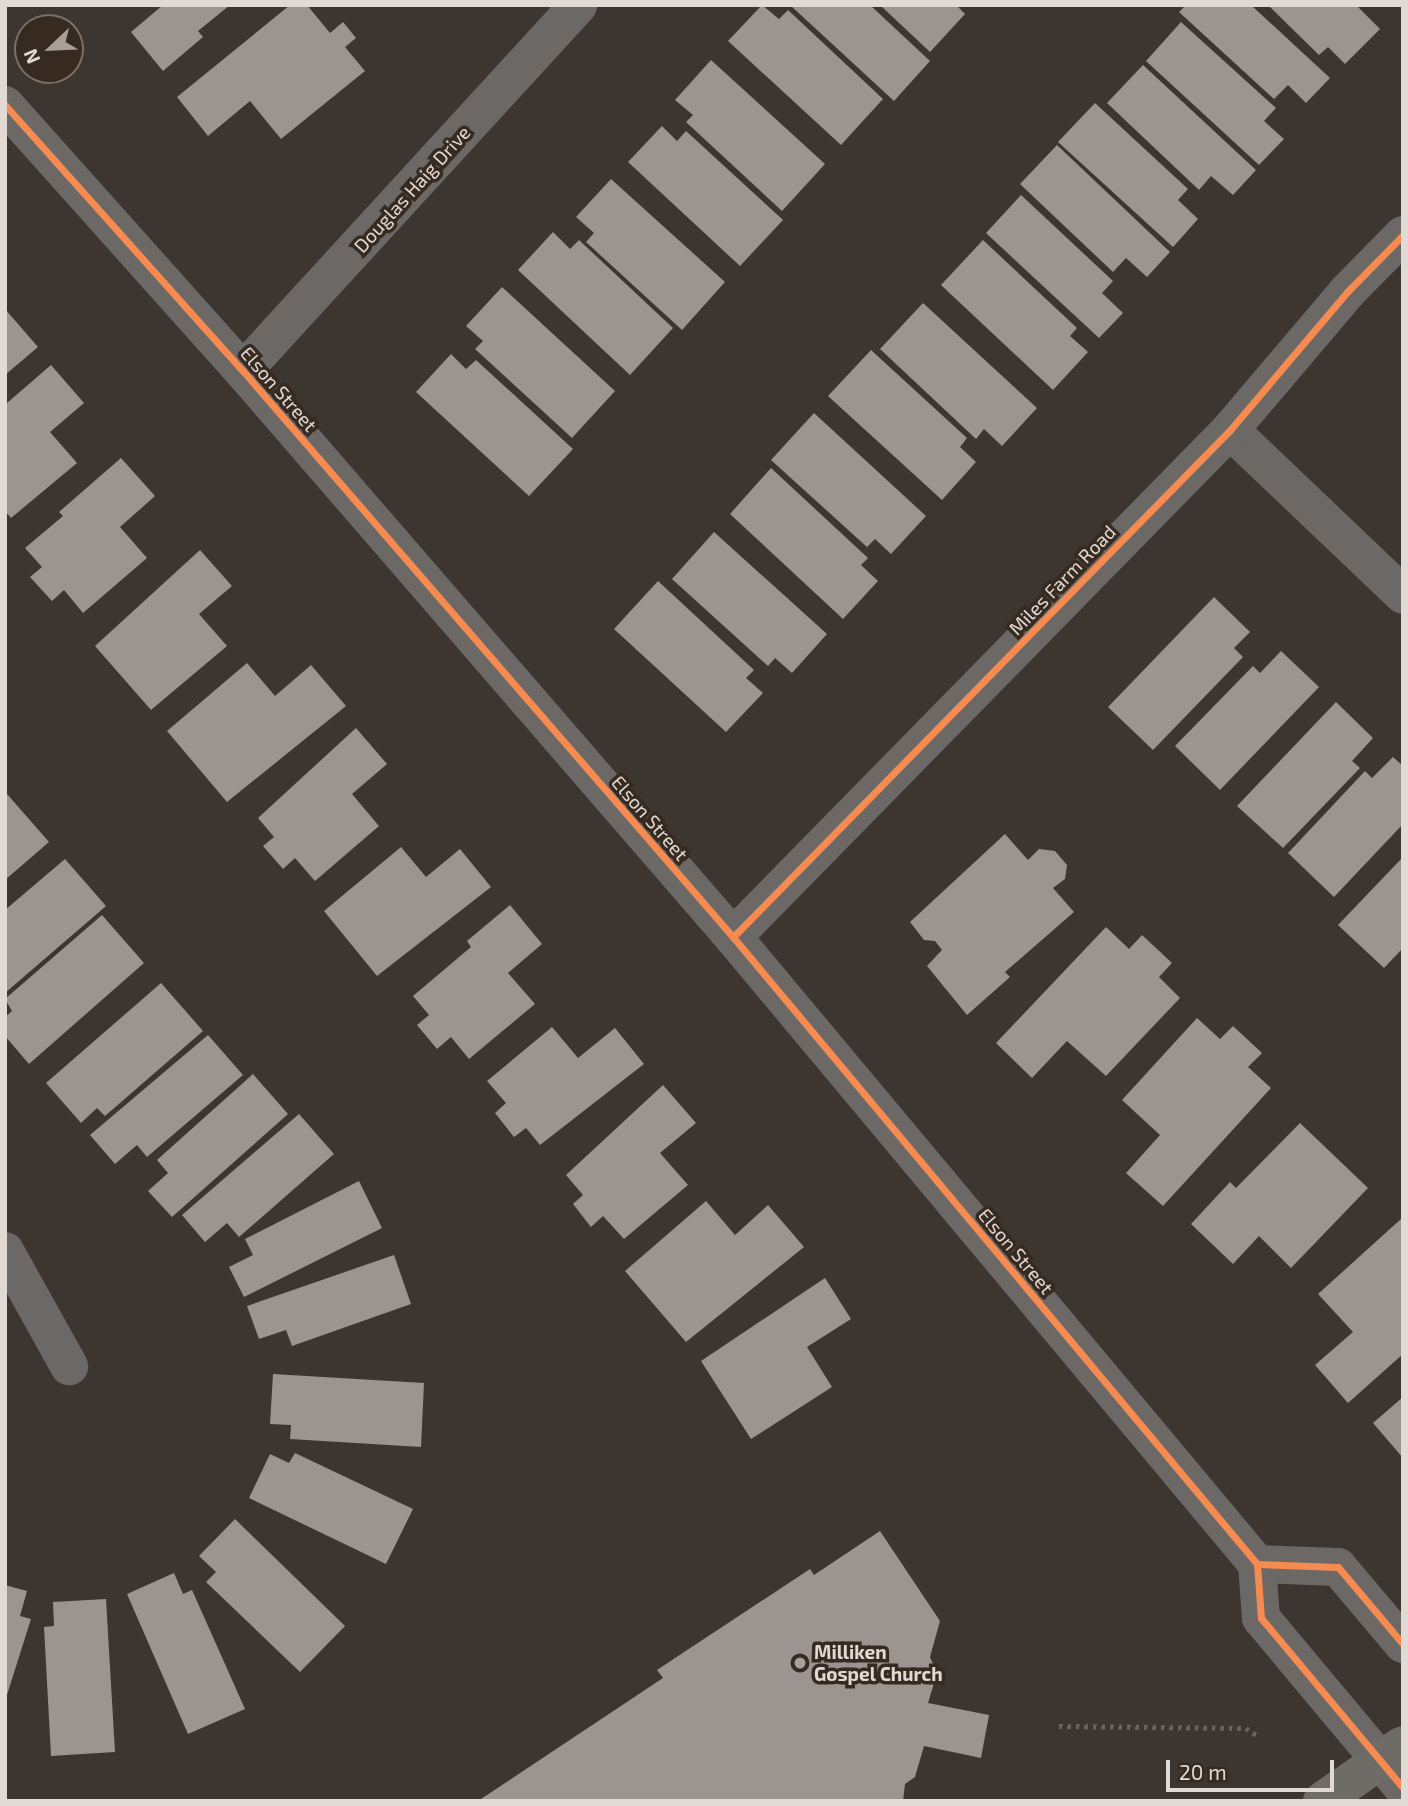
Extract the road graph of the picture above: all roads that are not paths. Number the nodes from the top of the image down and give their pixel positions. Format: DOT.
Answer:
graph roads {
  1 [pos="578,5"];
  2 [pos="5,105"];
  3 [pos="1403,235"];
  4 [pos="243,371"];
  5 [pos="1230,430"];
  6 [pos="1403,595"];
  7 [pos="733,937"];
  8 [pos="5,1251"];
  9 [pos="69,1366"];
  10 [pos="1257,1564"];
  11 [pos="1403,1644"];
  12 [pos="1395,1765"];
  13 [pos="1322,1801"];
  1 -- 4 [label="street, Douglas Haig Drive"];
  2 -- 4 [label="street, Elson Street"];
  3 -- 5 [label="street, Miles Farm Road"];
  4 -- 7 [label="street, Elson Street"];
  5 -- 6 [label="street"];
  5 -- 7 [label="street, Miles Farm Road"];
  7 -- 10 [label="street, Elson Street"];
  8 -- 9 [label="street"];
  10 -- 11 [label="street"];
  10 -- 12 [label="street"];
  12 -- 13 [label="main road"];
}
